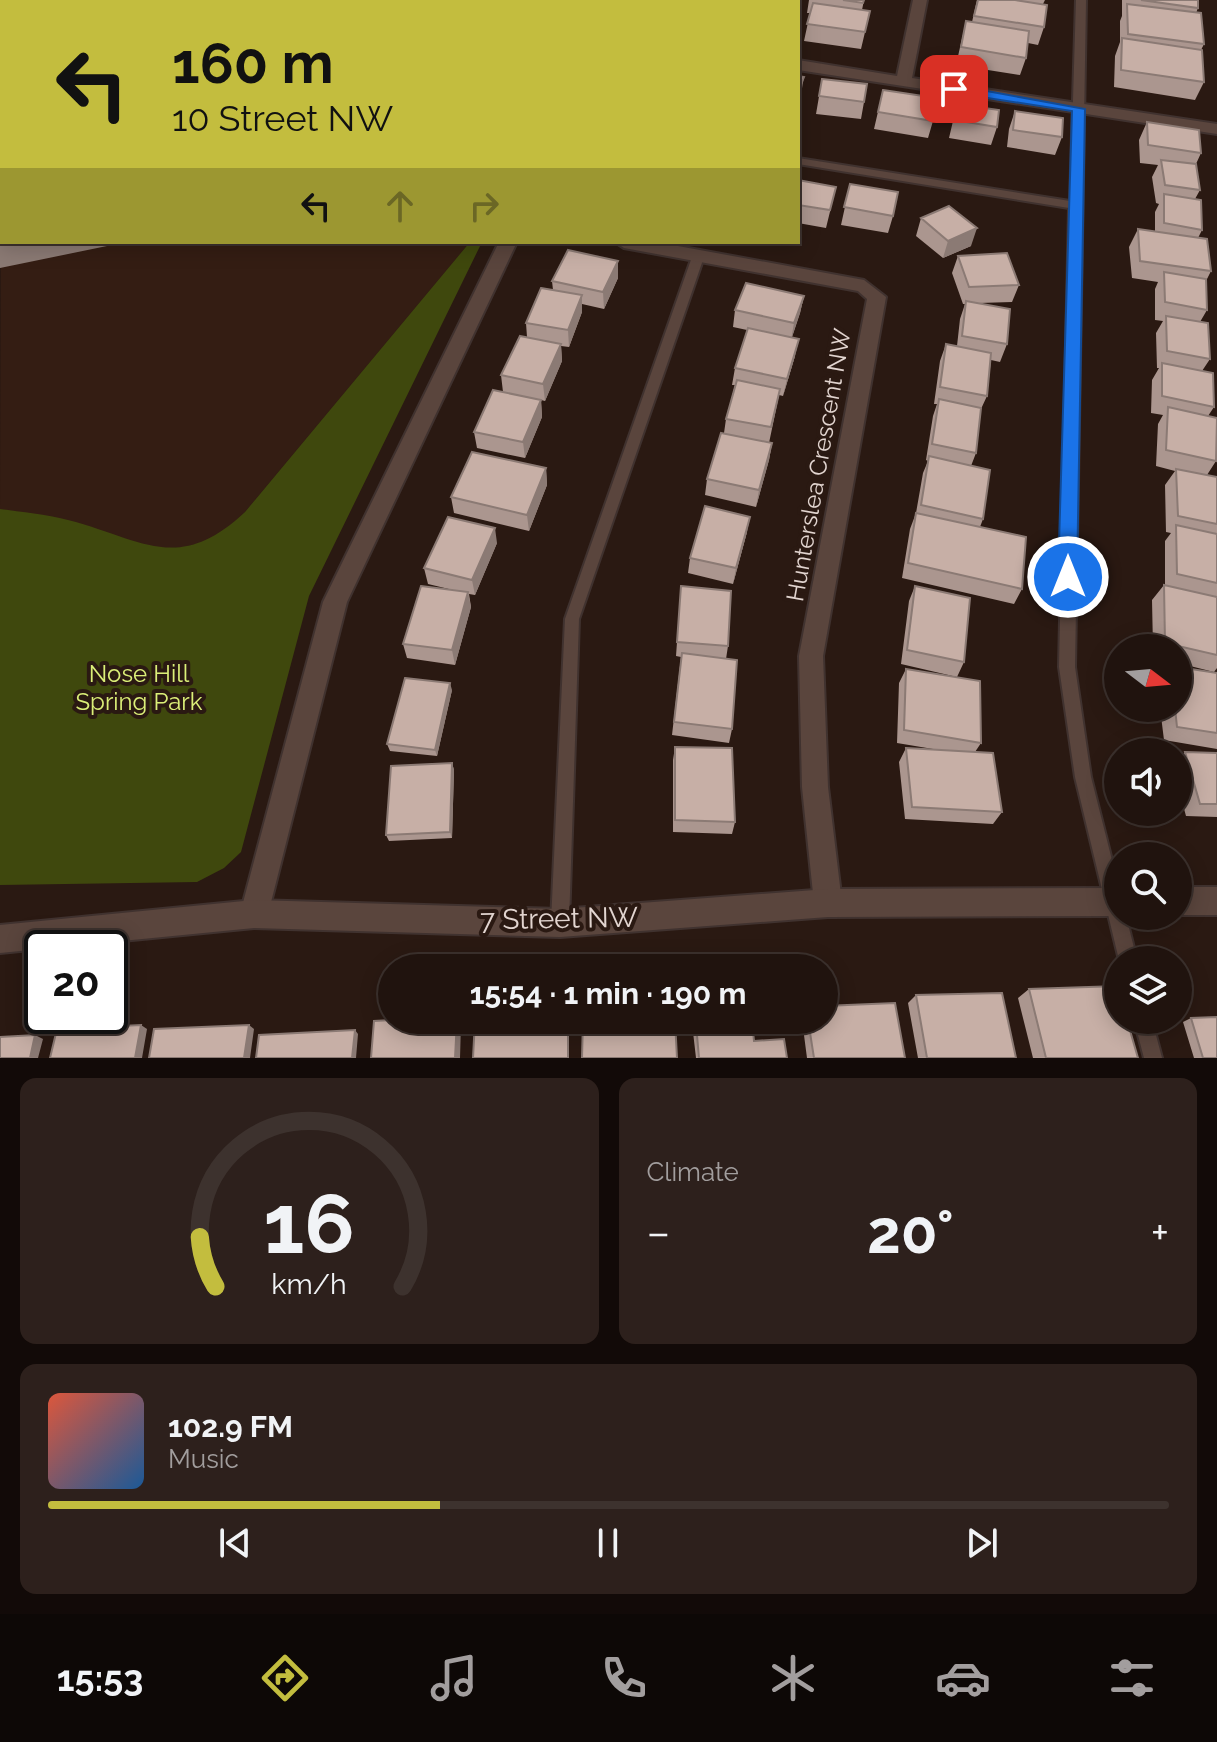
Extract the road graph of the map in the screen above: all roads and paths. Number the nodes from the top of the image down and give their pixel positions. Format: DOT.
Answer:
graph roads {
  1 [pos="920,0"];
  2 [pos="1081,0"];
  3 [pos="800,65"];
  4 [pos="904,81"];
  5 [pos="1079,109"];
  6 [pos="1217,129"];
  7 [pos="800,161"];
  8 [pos="1075,205"];
  9 [pos="507,244"];
  10 [pos="636,244"];
  11 [pos="699,254"];
  12 [pos="1104,859"];
  13 [pos="1192,901"];
  14 [pos="1217,901"];
  15 [pos="1104,902"];
  16 [pos="828,903"];
  17 [pos="254,914"];
  18 [pos="560,923"];
  19 [pos="0,939"];
  20 [pos="1147,1034"];
  21 [pos="1153,1058"];
  1 -- 4 [label="street"];
  2 -- 5 [label="lane"];
  3 -- 4 [label="street"];
  4 -- 5 [label="street"];
  5 -- 6 [label="street"];
  5 -- 8 [label="lane"];
  7 -- 8 [label="lane"];
  8 -- 12 [label="lane"];
  9 -- 17 [label="street"];
  10 -- 11 [label="street, Hunterslea Crescent NW"];
  11 -- 16 [label="street, Hunterslea Crescent NW"];
  11 -- 18 [label="lane"];
  13 -- 14 [label="street"];
  15 -- 16 [label="street, 7 Street NW"];
  16 -- 18 [label="street, 7 Street NW"];
  17 -- 18 [label="street, 7 Street NW"];
  17 -- 19 [label="street, 7 Street NW"];
  20 -- 21 [label="lane"];
}
